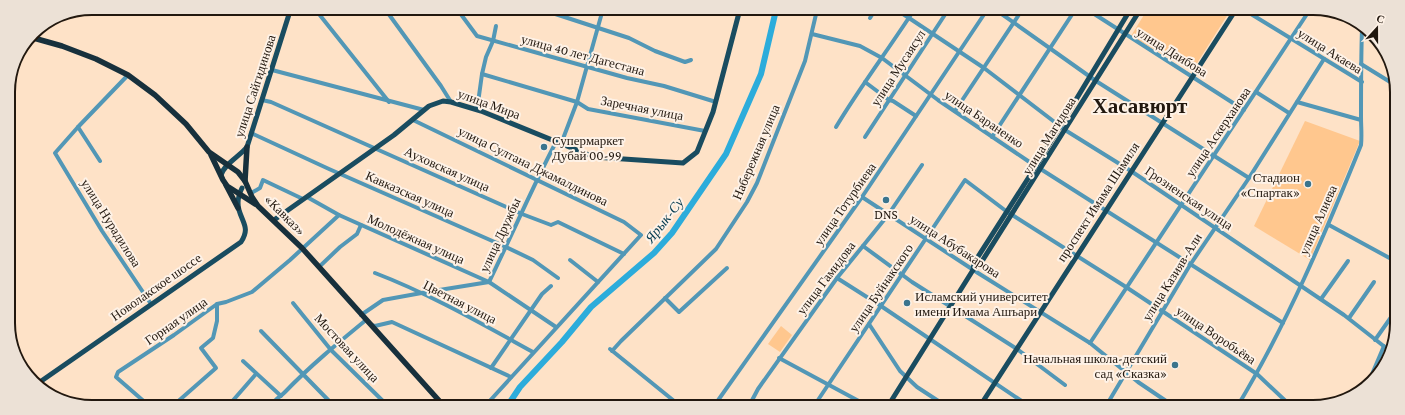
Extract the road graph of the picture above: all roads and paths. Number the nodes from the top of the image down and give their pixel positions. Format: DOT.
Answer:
graph roads {
  1 [pos="290,15"];
  2 [pos="321,15"];
  3 [pos="389,15"];
  4 [pos="461,15"];
  5 [pos="558,15"];
  6 [pos="601,15"];
  7 [pos="739,15"];
  8 [pos="816,15"];
  9 [pos="872,15"];
  10 [pos="904,15"];
  11 [pos="910,15"];
  12 [pos="945,15"];
  13 [pos="984,15"];
  14 [pos="1004,15"];
  15 [pos="1019,15"];
  16 [pos="1072,15"];
  17 [pos="1096,15"];
  18 [pos="1127,15"];
  19 [pos="1137,15"];
  20 [pos="1232,15"];
  21 [pos="1252,15"];
  22 [pos="1306,15"];
  23 [pos="870,18"];
  24 [pos="908,18"];
  25 [pos="1014,22"];
  26 [pos="496,26"];
  27 [pos="598,28"];
  28 [pos="1118,30"];
  29 [pos="812,34"];
  30 [pos="932,34"];
  31 [pos="1125,34"];
  32 [pos="37,39"];
  33 [pos="1291,39"];
  34 [pos="493,41"];
  35 [pos="1050,48"];
  36 [pos="1361,48"];
  37 [pos="959,51"];
  38 [pos="882,58"];
  39 [pos="1324,59"];
  40 [pos="691,60"];
  41 [pos="1360,64"];
  42 [pos="587,66"];
  43 [pos="984,68"];
  44 [pos="272,70"];
  45 [pos="482,74"];
  46 [pos="128,75"];
  47 [pos="905,75"];
  48 [pos="1089,76"];
  49 [pos="1192,76"];
  50 [pos="1096,81"];
  51 [pos="1389,81"];
  52 [pos="865,82"];
  53 [pos="1362,82"];
  54 [pos="1256,92"];
  55 [pos="931,94"];
  56 [pos="1020,95"];
  57 [pos="262,100"];
  58 [pos="889,100"];
  59 [pos="390,102"];
  60 [pos="451,102"];
  61 [pos="578,102"];
  62 [pos="716,102"];
  63 [pos="1297,102"];
  64 [pos="424,110"];
  65 [pos="477,110"];
  66 [pos="1244,110"];
  67 [pos="954,111"];
  68 [pos="1289,113"];
  69 [pos="916,116"];
  70 [pos="413,120"];
  71 [pos="1361,120"];
  72 [pos="1162,123"];
  73 [pos="1060,126"];
  74 [pos="78,127"];
  75 [pos="836,127"];
  76 [pos="705,130"];
  77 [pos="1065,130"];
  78 [pos="251,133"];
  79 [pos="865,137"];
  80 [pos="992,137"];
  81 [pos="559,143"];
  82 [pos="247,147"];
  83 [pos="376,148"];
  84 [pos="209,152"];
  85 [pos="1214,155"];
  86 [pos="100,161"];
  87 [pos="228,165"];
  88 [pos="922,165"];
  89 [pos="1036,166"];
  90 [pos="1041,169"];
  91 [pos="1131,171"];
  92 [pos="340,174"];
  93 [pos="222,177"];
  94 [pos="1248,178"];
  95 [pos="537,180"];
  96 [pos="964,180"];
  97 [pos="245,181"];
  98 [pos="241,191"];
  99 [pos="253,192"];
  100 [pos="862,197"];
  101 [pos="305,198"];
  102 [pos="1182,205"];
  103 [pos="258,206"];
  104 [pos="238,208"];
  105 [pos="1006,211"];
  106 [pos="1105,211"];
  107 [pos="522,214"];
  108 [pos="339,215"];
  109 [pos="888,215"];
  110 [pos="1012,215"];
  111 [pos="274,220"];
  112 [pos="361,225"];
  113 [pos="1329,225"];
  114 [pos="1215,228"];
  115 [pos="926,239"];
  116 [pos="1156,243"];
  117 [pos="863,246"];
  118 [pos="506,247"];
  119 [pos="302,248"];
  120 [pos="624,254"];
  121 [pos="1076,255"];
  122 [pos="1390,258"];
  123 [pos="570,260"];
  124 [pos="1348,260"];
  125 [pos="1190,265"];
  126 [pos="319,268"];
  127 [pos="727,268"];
  128 [pos="973,270"];
  129 [pos="375,273"];
  130 [pos="902,274"];
  131 [pos="558,278"];
  132 [pos="836,278"];
  133 [pos="489,282"];
  134 [pos="598,282"];
  135 [pos="1374,282"];
  136 [pos="1300,285"];
  137 [pos="550,286"];
  138 [pos="1126,287"];
  139 [pos="421,293"];
  140 [pos="665,298"];
  141 [pos="1322,299"];
  142 [pos="151,304"];
  143 [pos="217,304"];
  144 [pos="293,304"];
  145 [pos="881,306"];
  146 [pos="950,306"];
  147 [pos="531,310"];
  148 [pos="1162,311"];
  149 [pos="1041,312"];
  150 [pos="364,317"];
  151 [pos="1349,318"];
  152 [pos="1390,319"];
  153 [pos="1283,323"];
  154 [pos="869,324"];
  155 [pos="370,325"];
  156 [pos="556,327"];
  157 [pos="261,330"];
  158 [pos="929,339"];
  159 [pos="511,340"];
  160 [pos="1375,340"];
  161 [pos="1090,343"];
  162 [pos="1384,346"];
  163 [pos="1017,349"];
  164 [pos="331,350"];
  165 [pos="533,352"];
  166 [pos="779,358"];
  167 [pos="242,361"];
  168 [pos="491,368"];
  169 [pos="1374,371"];
  170 [pos="1126,372"];
  171 [pos="303,373"];
  172 [pos="256,374"];
  173 [pos="1257,374"];
  174 [pos="906,376"];
  175 [pos="511,377"];
  176 [pos="41,381"];
  177 [pos="995,383"];
  178 [pos="828,384"];
  179 [pos="1065,385"];
  180 [pos="281,396"];
  181 [pos="142,400"];
  182 [pos="180,400"];
  183 [pos="233,400"];
  184 [pos="275,400"];
  185 [pos="328,400"];
  186 [pos="382,400"];
  187 [pos="438,400"];
  188 [pos="490,400"];
  189 [pos="672,400"];
  190 [pos="718,400"];
  191 [pos="753,400"];
  192 [pos="818,400"];
  193 [pos="857,400"];
  194 [pos="892,400"];
  195 [pos="937,400"];
  196 [pos="984,400"];
  197 [pos="1020,400"];
  198 [pos="1110,400"];
  199 [pos="1165,400"];
  200 [pos="1241,400"];
  201 [pos="1285,400"];
  1 -- 44 [label="main road, улица Сайгидинова"];
  2 -- 59 [label="street"];
  3 -- 60 [label="street"];
  4 -- 34 [label="street, улица 40 лет Дагестана"];
  5 -- 27 [label="street"];
  6 -- 27 [label="street, улица Дружбы"];
  7 -- 62 [label="main road"];
  8 -- 29 [label="street, Набережная улица"];
  9 -- 23 [label="street"];
  10 -- 24 [label="street, Грозненская улица"];
  11 -- 24 [label="street"];
  12 -- 30 [label="street, улица Мусаясул"];
  13 -- 37 [label="street, улица Тотурбиева"];
  14 -- 25 [label="street"];
  15 -- 25 [label="street"];
  16 -- 35 [label="street"];
  17 -- 28 [label="street, улица Даибова"];
  18 -- 28 [label="main road, улица Магидова"];
  19 -- 31 [label="main road, улица Магидова"];
  20 -- 49 [label="main road, проспект Имама Шамиля"];
  21 -- 33 [label="street, улица Акаева"];
  22 -- 33 [label="street, улица Аскерханова"];
  24 -- 30 [label="street, Грозненская улица"];
  24 -- 38 [label="street"];
  25 -- 35 [label="street"];
  25 -- 43 [label="street"];
  26 -- 34 [label="street"];
  27 -- 40 [label="street"];
  27 -- 42 [label="street, улица Дружбы"];
  28 -- 31 [label="street, улица Даибова"];
  28 -- 48 [label="main road, улица Магидова"];
  29 -- 38 [label="street, улица Бараненко"];
  29 -- 140 [label="street, Набережная улица"];
  30 -- 37 [label="street, Грозненская улица"];
  30 -- 47 [label="street, улица Мусаясул"];
  31 -- 49 [label="street, улица Даибова"];
  31 -- 50 [label="main road, улица Магидова"];
  32 -- 46 [label="highway, «Кавказ»"];
  33 -- 39 [label="street, улица Акаева"];
  33 -- 54 [label="street, улица Аскерханова"];
  34 -- 42 [label="street, улица 40 лет Дагестана"];
  34 -- 45 [label="street"];
  35 -- 48 [label="street"];
  35 -- 56 [label="street"];
  36 -- 41 [label="street, улица Алиева"];
  37 -- 43 [label="street, Грозненская улица"];
  37 -- 55 [label="street, улица Тотурбиева"];
  38 -- 47 [label="street, улица Бараненко"];
  38 -- 52 [label="street"];
  39 -- 53 [label="street, улица Акаева"];
  39 -- 63 [label="street, улица Казияв-Али"];
  41 -- 51 [label="street"];
  41 -- 53 [label="street, улица Алиева"];
  42 -- 61 [label="street, улица Дружбы"];
  42 -- 62 [label="street, улица 40 лет Дагестана"];
  43 -- 56 [label="street, Грозненская улица"];
  43 -- 67 [label="street"];
  44 -- 57 [label="main road, улица Сайгидинова"];
  44 -- 59 [label="street"];
  45 -- 61 [label="street, Заречная улица"];
  45 -- 65 [label="street"];
  46 -- 74 [label="street"];
  46 -- 84 [label="highway, «Кавказ»"];
  47 -- 55 [label="street, улица Бараненко"];
  47 -- 58 [label="street, улица Мусаясул"];
  48 -- 50 [label="street"];
  48 -- 73 [label="main road, улица Магидова"];
  49 -- 66 [label="street, улица Даибова"];
  49 -- 72 [label="main road, проспект Имама Шамиля"];
  50 -- 72 [label="street"];
  50 -- 77 [label="main road, улица Магидова"];
  52 -- 58 [label="street"];
  52 -- 75 [label="street"];
  53 -- 71 [label="street, улица Алиева"];
  54 -- 66 [label="street, улица Аскерханова"];
  54 -- 68 [label="street"];
  55 -- 67 [label="street, улица Бараненко"];
  55 -- 69 [label="street, улица Тотурбиева"];
  56 -- 73 [label="street, Грозненская улица"];
  56 -- 80 [label="street"];
  57 -- 78 [label="main road, улица Сайгидинова"];
  57 -- 83 [label="street, Ауховская улица"];
  58 -- 69 [label="street"];
  58 -- 79 [label="street, улица Мусаясул"];
  59 -- 64 [label="street"];
  60 -- 64 [label="main road, улица Мира"];
  60 -- 65 [label="main road, улица Мира"];
  61 -- 76 [label="street, Заречная улица"];
  61 -- 81 [label="street, улица Дружбы"];
  62 -- 76 [label="main road"];
  63 -- 68 [label="street, улица Казияв-Али"];
  63 -- 71 [label="street"];
  64 -- 70 [label="main road, улица Мира"];
  65 -- 81 [label="main road, улица Мира"];
  66 -- 85 [label="street, улица Аскерханова"];
  67 -- 80 [label="street, улица Бараненко"];
  68 -- 94 [label="street, улица Казияв-Али"];
  69 -- 100 [label="street, улица Тотурбиева"];
  70 -- 83 [label="main road, улица Мира"];
  70 -- 95 [label="street, улица Султана Джамалдинова"];
  71 -- 113 [label="street, улица Алиева"];
  72 -- 85 [label="street"];
  72 -- 91 [label="main road, проспект Имама Шамиля"];
  73 -- 77 [label="street, Грозненская улица"];
  73 -- 89 [label="main road, улица Магидова"];
  74 -- 86 [label="street"];
  74 -- 142 [label="street, улица Нурадилова"];
  76 -- 81 [label="main road, улица Мира"];
  77 -- 90 [label="main road, улица Магидова"];
  77 -- 91 [label="street, Грозненская улица"];
  78 -- 82 [label="main road, улица Сайгидинова"];
  78 -- 92 [label="street, Кавказская улица"];
  80 -- 89 [label="street, улица Бараненко"];
  81 -- 95 [label="street, улица Дружбы"];
  82 -- 87 [label="main road"];
  82 -- 97 [label="highway"];
  83 -- 92 [label="main road, улица Мира"];
  83 -- 107 [label="street, Ауховская улица"];
  84 -- 87 [label="highway, «Кавказ»"];
  84 -- 93 [label="highway"];
  85 -- 94 [label="street"];
  85 -- 102 [label="street, улица Аскерханова"];
  87 -- 93 [label="main road"];
  87 -- 97 [label="highway, «Кавказ»"];
  88 -- 109 [label="street, улица Гамидова"];
  89 -- 90 [label="street, улица Бараненко"];
  89 -- 105 [label="main road, улица Магидова"];
  90 -- 106 [label="street, улица Бараненко"];
  90 -- 110 [label="main road, улица Магидова"];
  91 -- 102 [label="street, Грозненская улица"];
  91 -- 106 [label="main road, проспект Имама Шамиля"];
  92 -- 101 [label="main road, улица Мира"];
  92 -- 118 [label="street, Кавказская улица"];
  93 -- 98 [label="highway"];
  93 -- 104 [label="highway"];
  94 -- 114 [label="street, улица Казияв-Али"];
  95 -- 107 [label="street, улица Дружбы"];
  95 -- 120 [label="street, улица Султана Джамалдинова"];
  96 -- 105 [label="street, улица Воробьёва"];
  96 -- 115 [label="street, улица Буйнакского"];
  97 -- 98 [label="main road, Новолакское шоссе"];
  97 -- 103 [label="highway, «Кавказ»"];
  98 -- 103 [label="highway"];
  98 -- 104 [label="main road, Новолакское шоссе"];
  99 -- 101 [label="street, Молодёжная улица"];
  100 -- 109 [label="street, улица Абубакарова"];
  100 -- 190 [label="street, улица Тотурбиева"];
  101 -- 108 [label="street, Молодёжная улица"];
  101 -- 111 [label="main road, улица Мира"];
  102 -- 114 [label="street, Грозненская улица"];
  102 -- 116 [label="street, улица Аскерханова"];
  103 -- 111 [label="highway, «Кавказ»"];
  104 -- 142 [label="main road, Новолакское шоссе"];
  105 -- 110 [label="street, улица Воробьёва"];
  105 -- 128 [label="main road, улица Магидова"];
  106 -- 116 [label="street, улица Бараненко"];
  106 -- 121 [label="main road, проспект Имама Шамиля"];
  107 -- 118 [label="street, улица Дружбы"];
  107 -- 120 [label="street, Ауховская улица"];
  108 -- 112 [label="street, Молодёжная улица"];
  108 -- 119 [label="street, Горная улица"];
  109 -- 115 [label="street, улица Абубакарова"];
  109 -- 117 [label="street, улица Гамидова"];
  110 -- 121 [label="street, улица Воробьёва"];
  110 -- 128 [label="main road, улица Магидова"];
  111 -- 119 [label="highway, «Кавказ»"];
  112 -- 126 [label="street"];
  112 -- 133 [label="street, Молодёжная улица"];
  113 -- 122 [label="street"];
  113 -- 136 [label="street, улица Алиева"];
  114 -- 125 [label="street, улица Казияв-Али"];
  114 -- 136 [label="street, Грозненская улица"];
  115 -- 128 [label="street, улица Абубакарова"];
  115 -- 130 [label="street, улица Буйнакского"];
  116 -- 125 [label="street, улица Бараненко"];
  116 -- 138 [label="street, улица Аскерханова"];
  117 -- 130 [label="street"];
  117 -- 132 [label="street, улица Гамидова"];
  118 -- 131 [label="street, Кавказская улица"];
  118 -- 133 [label="street, улица Дружбы"];
  119 -- 126 [label="highway, «Кавказ»"];
  119 -- 143 [label="street, Горная улица"];
  120 -- 134 [label="street"];
  121 -- 138 [label="street, улица Воробьёва"];
  121 -- 149 [label="main road, проспект Имама Шамиля"];
  123 -- 134 [label="street"];
  124 -- 141 [label="street"];
  125 -- 148 [label="street, улица Казияв-Али"];
  125 -- 153 [label="street, улица Бараненко"];
  126 -- 150 [label="highway, «Кавказ»"];
  127 -- 140 [label="street"];
  128 -- 146 [label="main road, улица Магидова"];
  128 -- 149 [label="street, улица Абубакарова"];
  129 -- 139 [label="street, Цветная улица"];
  130 -- 145 [label="street, улица Буйнакского"];
  130 -- 146 [label="street"];
  132 -- 145 [label="street"];
  132 -- 166 [label="street, улица Гамидова"];
  133 -- 139 [label="street, улица Дружбы"];
  133 -- 147 [label="street, Молодёжная улица"];
  134 -- 156 [label="street"];
  135 -- 151 [label="street"];
  136 -- 141 [label="street, Грозненская улица"];
  136 -- 153 [label="street, улица Алиева"];
  137 -- 147 [label="street"];
  138 -- 148 [label="street, улица Воробьёва"];
  138 -- 161 [label="street, улица Аскерханова"];
  139 -- 150 [label="street, улица Дружбы"];
  139 -- 159 [label="street, Цветная улица"];
  140 -- 189 [label="street, Набережная улица"];
  141 -- 151 [label="street, Грозненская улица"];
  142 -- 176 [label="main road, Новолакское шоссе"];
  143 -- 181 [label="street, Горная улица"];
  143 -- 182 [label="street"];
  144 -- 164 [label="street, Мостовая улица"];
  145 -- 154 [label="street, улица Буйнакского"];
  145 -- 158 [label="street"];
  146 -- 158 [label="main road, улица Магидова"];
  146 -- 163 [label="street"];
  147 -- 156 [label="street, Молодёжная улица"];
  147 -- 159 [label="street"];
  148 -- 170 [label="street, улица Казияв-Али"];
  148 -- 173 [label="street, улица Воробьёва"];
  149 -- 161 [label="street, улица Абубакарова"];
  149 -- 163 [label="main road, проспект Имама Шамиля"];
  150 -- 155 [label="highway, «Кавказ»"];
  150 -- 164 [label="street, улица Дружбы"];
  151 -- 160 [label="street, Грозненская улица"];
  152 -- 160 [label="street"];
  153 -- 173 [label="street, улица Алиева"];
  154 -- 174 [label="street"];
  154 -- 178 [label="street, улица Буйнакского"];
  155 -- 168 [label="street"];
  155 -- 187 [label="highway, «Кавказ»"];
  156 -- 165 [label="street"];
  157 -- 171 [label="street"];
  158 -- 174 [label="main road, улица Магидова"];
  158 -- 177 [label="street"];
  159 -- 165 [label="street, Цветная улица"];
  159 -- 168 [label="street"];
  160 -- 162 [label="street, Грозненская улица"];
  161 -- 170 [label="street, улица Абубакарова"];
  162 -- 169 [label="street"];
  163 -- 177 [label="main road, проспект Имама Шамиля"];
  163 -- 179 [label="street"];
  164 -- 171 [label="street, улица Дружбы"];
  164 -- 186 [label="street, Мостовая улица"];
  165 -- 175 [label="street"];
  166 -- 178 [label="street"];
  166 -- 191 [label="street, улица Гамидова"];
  167 -- 172 [label="street"];
  168 -- 175 [label="street"];
  170 -- 198 [label="street, улица Казияв-Али"];
  170 -- 199 [label="street, улица Абубакарова"];
  171 -- 180 [label="street, улица Дружбы"];
  171 -- 185 [label="street"];
  172 -- 180 [label="street"];
  172 -- 183 [label="street"];
  173 -- 200 [label="street, улица Алиева"];
  173 -- 201 [label="street, улица Воробьёва"];
  174 -- 194 [label="main road, улица Магидова"];
  174 -- 195 [label="street"];
  175 -- 188 [label="street"];
  177 -- 196 [label="main road, проспект Имама Шамиля"];
  177 -- 197 [label="street"];
  178 -- 192 [label="street, улица Буйнакского"];
  178 -- 193 [label="street"];
  180 -- 184 [label="street, улица Дружбы"];
}
